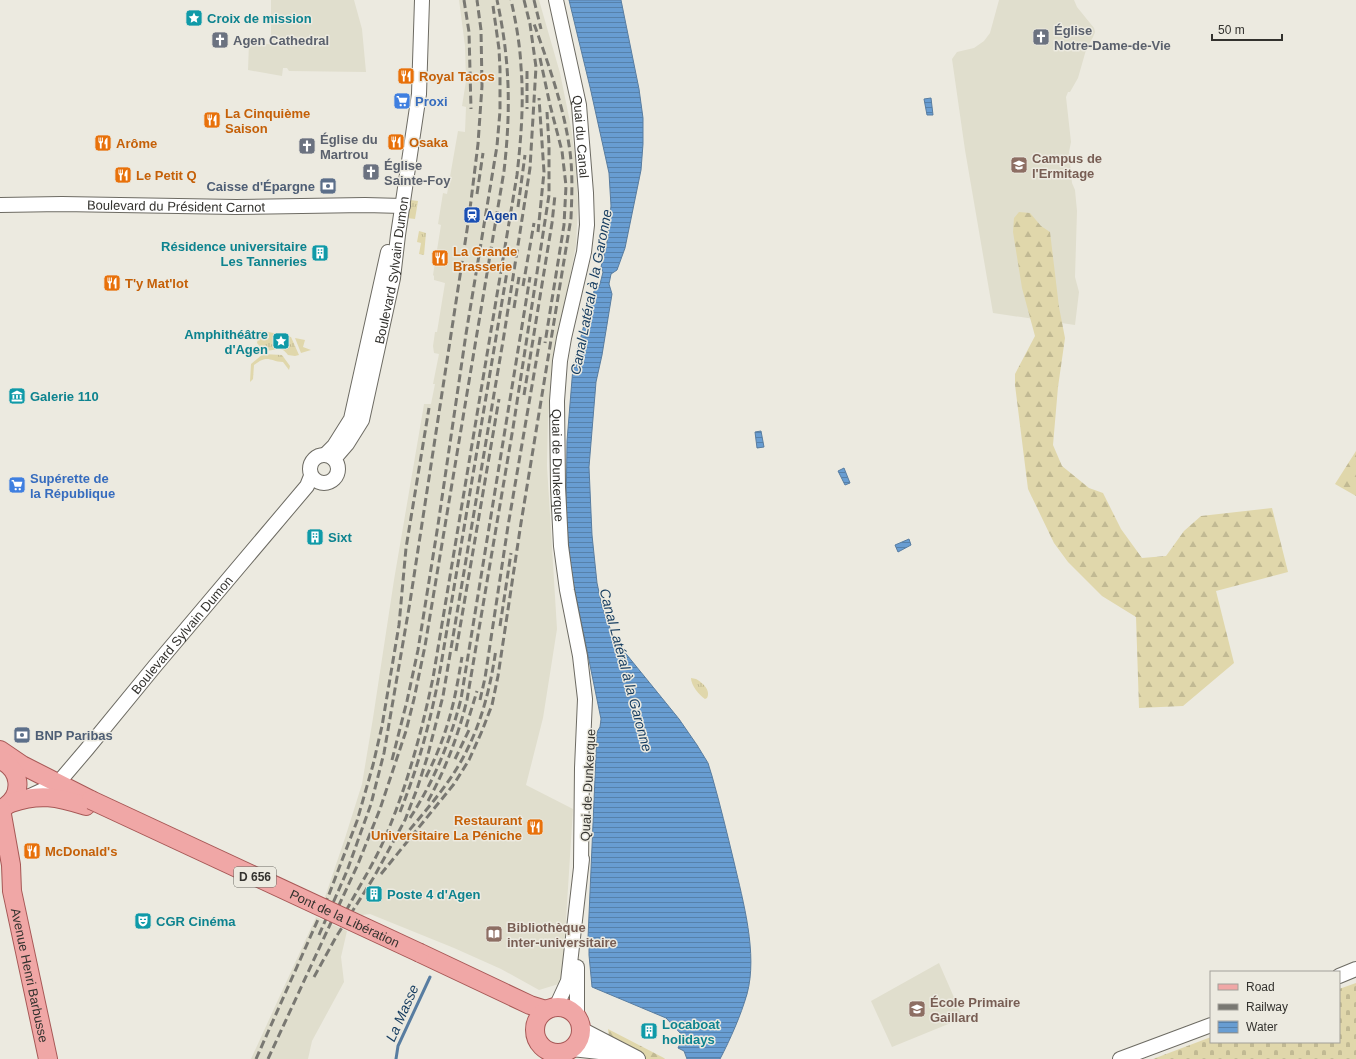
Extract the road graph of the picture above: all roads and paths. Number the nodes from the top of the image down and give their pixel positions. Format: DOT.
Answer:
graph roads {
  1 [pos="422,0"];
  2 [pos="556,0"];
  3 [pos="0,205"];
  4 [pos="396,206"];
  5 [pos="396,237"];
  6 [pos="579,274"];
  7 [pos="329,457"];
  8 [pos="312,481"];
  9 [pos="7,759"];
  10 [pos="56,790"];
  11 [pos="8,805"];
  12 [pos="0,856"];
  13 [pos="12,890"];
  14 [pos="576,908"];
  15 [pos="418,957"];
  16 [pos="1356,969"];
  17 [pos="1340,976"];
  18 [pos="551,1009"];
  19 [pos="579,1024"];
  20 [pos="1210,1025"];
  21 [pos="535,1027"];
  22 [pos="541,1053"];
  23 [pos="564,1054"];
  24 [pos="631,1056"];
  25 [pos="48,1059"];
  26 [pos="1120,1059"];
  1 -- 4 [label="street, Boulevard Sylvain Dumon"];
  2 -- 6 [label="street, Quai du Canal"];
  3 -- 4 [label="street, Boulevard du Président Carnot"];
  4 -- 5 [label="street, Boulevard Sylvain Dumon"];
  5 -- 7 [label="street"];
  5 -- 7 [label="street, Boulevard Sylvain Dumon"];
  6 -- 14 [label="street, Quai de Dunkerque"];
  7 -- 8 [label="street"];
  7 -- 8 [label="street"];
  8 -- 10 [label="street, Boulevard Sylvain Dumon"];
  9 -- 10 [label="main road, D 656"];
  9 -- 11 [label="main road"];
  10 -- 11 [label="main road, D 656"];
  10 -- 15 [label="main road, Pont de la Libération / D 656, bridge"];
  11 -- 13 [label="main road, Avenue Henri Barbusse"];
  12 -- 13 [label="main road, Avenue Henri Barbusse"];
  13 -- 25 [label="main road, Avenue Henri Barbusse"];
  14 -- 18 [label="street, Quai de Dunkerque"];
  14 -- 19 [label="street, Quai de Dunkerque"];
  15 -- 18 [label="main road, Pont de la Libération / D 656"];
  15 -- 21 [label="main road, Pont de la Libération / D 656"];
  16 -- 17 [label="street"];
  18 -- 19 [label="main road"];
  18 -- 21 [label="main road"];
  19 -- 23 [label="main road"];
  19 -- 24 [label="main road"];
  20 -- 26 [label="street"];
  21 -- 22 [label="main road"];
  22 -- 23 [label="main road"];
  23 -- 24 [label="main road"];
}
